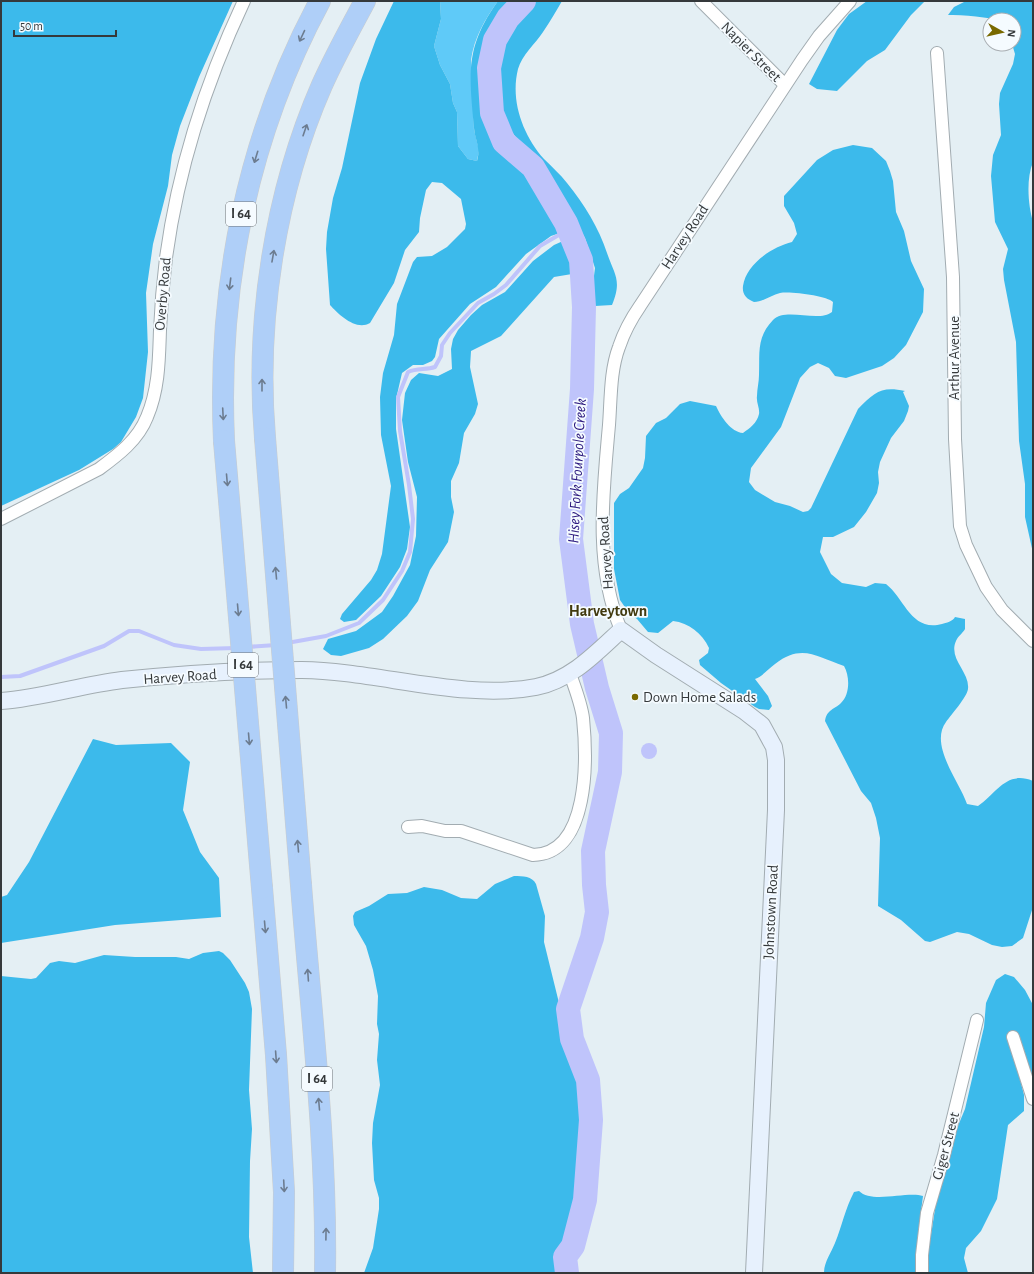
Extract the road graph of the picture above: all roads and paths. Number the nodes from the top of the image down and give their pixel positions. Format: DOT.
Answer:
graph roads {
  1 [pos="244,1"];
  2 [pos="320,1"];
  3 [pos="365,1"];
  4 [pos="701,1"];
  5 [pos="850,1"];
  6 [pos="937,53"];
  7 [pos="784,85"];
  8 [pos="1,519"];
  9 [pos="620,630"];
  10 [pos="1033,641"];
  11 [pos="574,670"];
  12 [pos="1,701"];
  13 [pos="408,827"];
  14 [pos="977,1020"];
  15 [pos="1012,1037"];
  16 [pos="1033,1099"];
  17 [pos="283,1273"];
  18 [pos="325,1273"];
  19 [pos="754,1273"];
  20 [pos="922,1273"];
  1 -- 8 [label="street, Overby Road"];
  2 -- 17 [label="highway, I 64, one-way, bridge"];
  18 -- 3 [label="highway, I 64, one-way, bridge"];
  4 -- 7 [label="street, Napier Street"];
  5 -- 7 [label="street, Harvey Road"];
  6 -- 10 [label="street, Arthur Avenue"];
  7 -- 9 [label="street, Harvey Road"];
  9 -- 11 [label="street, Harvey Road"];
  9 -- 19 [label="street, Johnstown Road"];
  11 -- 12 [label="street, Harvey Road"];
  11 -- 13 [label="street"];
  14 -- 20 [label="street, Giger Street"];
  15 -- 16 [label="street"];
}
